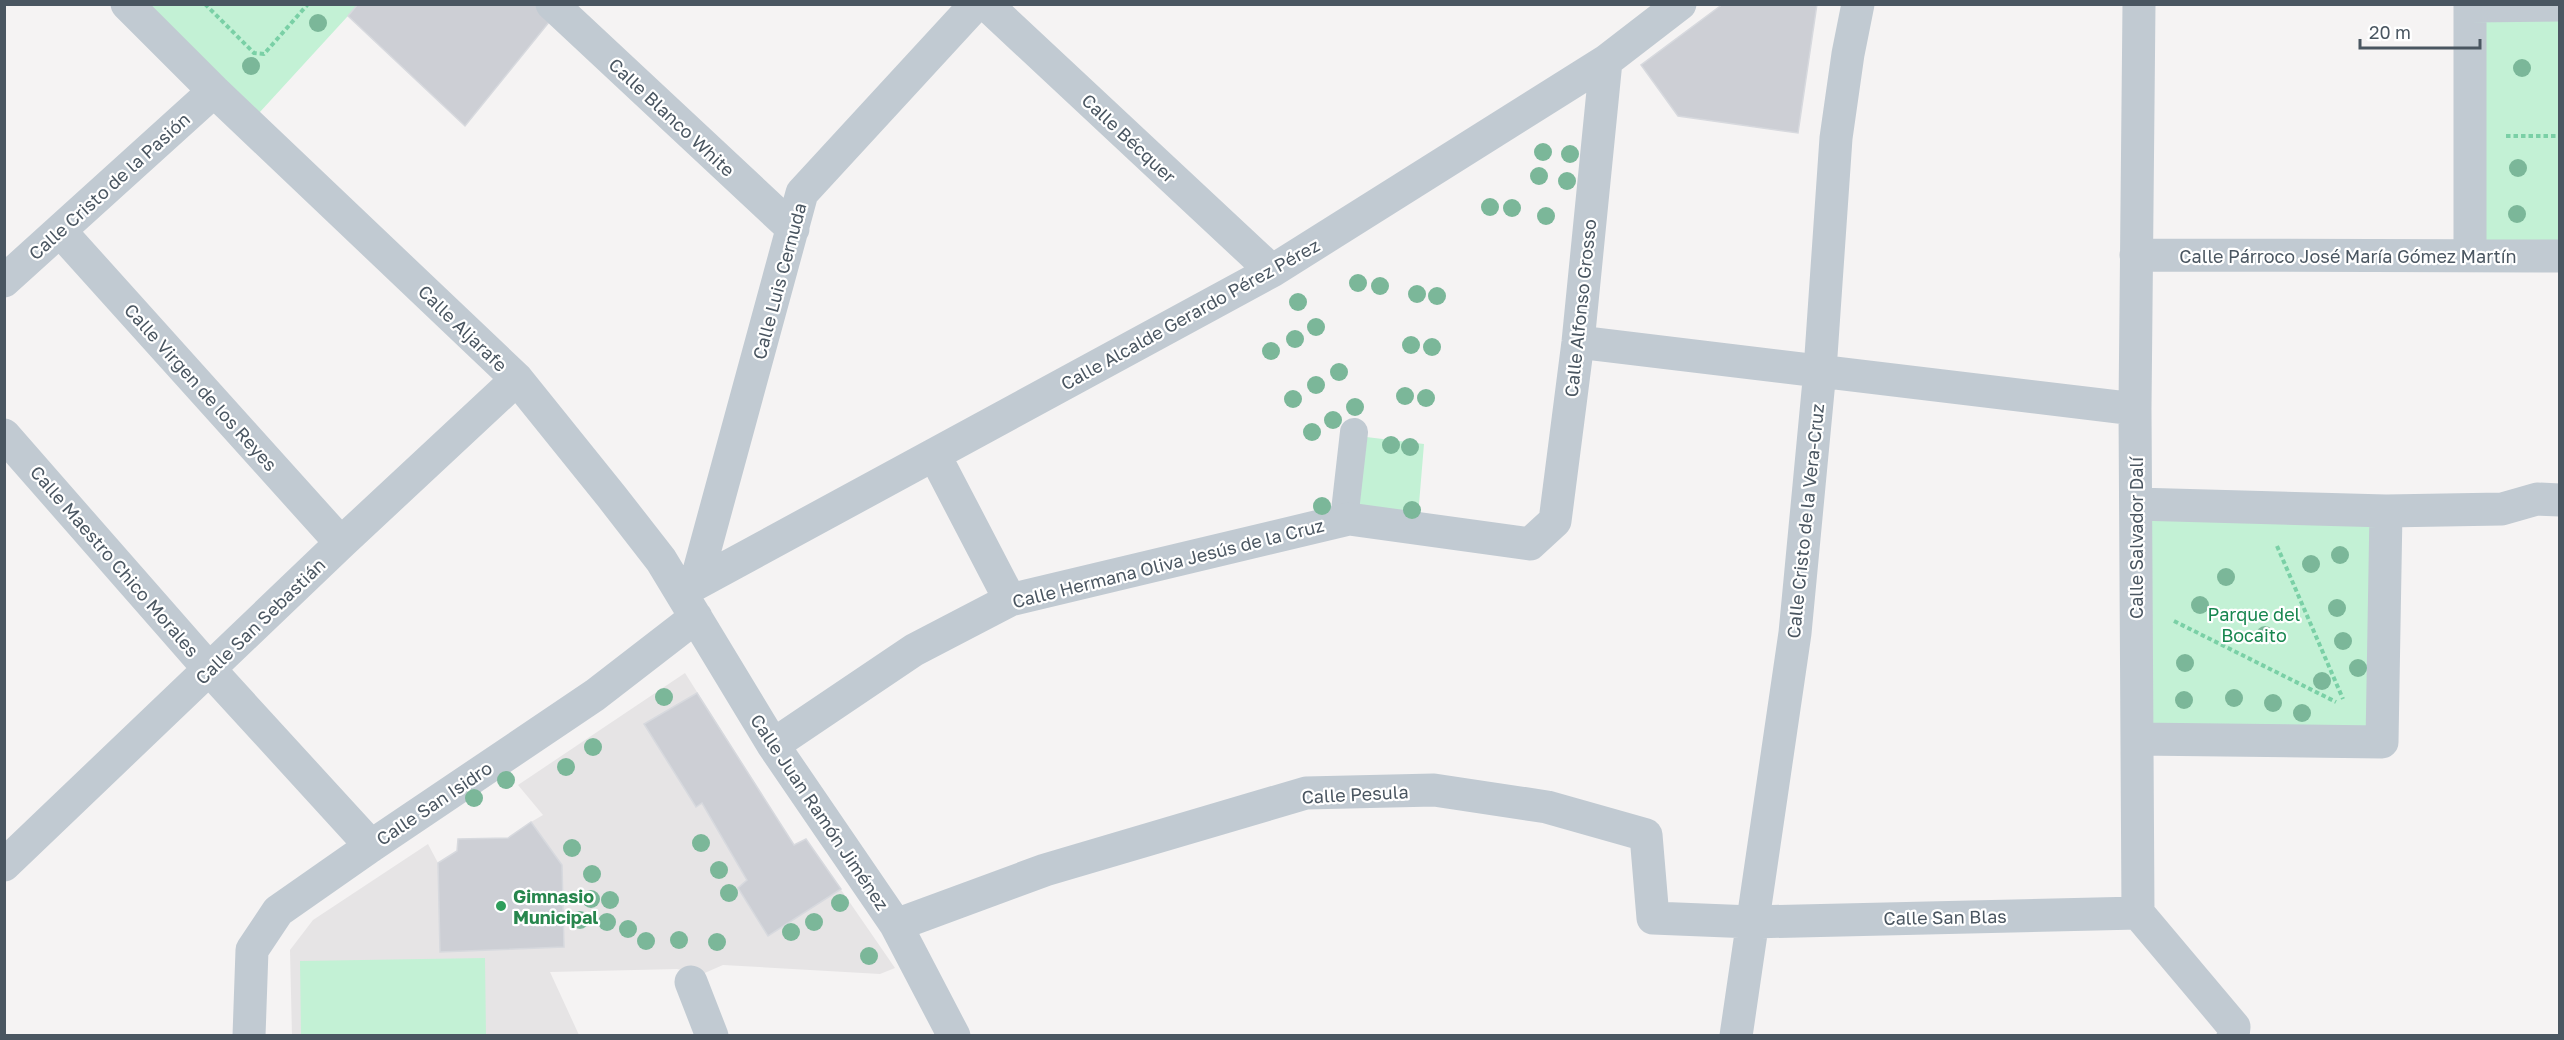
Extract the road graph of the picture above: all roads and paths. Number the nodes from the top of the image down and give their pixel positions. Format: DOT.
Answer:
graph roads {
  1 [pos="127,4"];
  2 [pos="205,4"];
  3 [pos="308,4"];
  4 [pos="552,4"];
  5 [pos="976,4"];
  6 [pos="986,4"];
  7 [pos="1680,4"];
  8 [pos="1858,4"];
  9 [pos="2139,4"];
  10 [pos="2470,5"];
  11 [pos="2559,5"];
  12 [pos="1606,61"];
  13 [pos="214,91"];
  14 [pos="2470,136"];
  15 [pos="2559,136"];
  16 [pos="793,229"];
  17 [pos="61,232"];
  18 [pos="2136,255"];
  19 [pos="2470,256"];
  20 [pos="2559,256"];
  21 [pos="1272,271"];
  22 [pos="4,281"];
  23 [pos="1578,342"];
  24 [pos="1820,370"];
  25 [pos="517,379"];
  26 [pos="2135,410"];
  27 [pos="1354,432"];
  28 [pos="4,435"];
  29 [pos="935,456"];
  30 [pos="2559,500"];
  31 [pos="2136,504"];
  32 [pos="2260,507"];
  33 [pos="2386,511"];
  34 [pos="1344,520"];
  35 [pos="341,543"];
  36 [pos="1530,544"];
  37 [pos="691,597"];
  38 [pos="1010,600"];
  39 [pos="2136,602"];
  40 [pos="210,670"];
  41 [pos="2137,740"];
  42 [pos="773,745"];
  43 [pos="371,846"];
  44 [pos="4,865"];
  45 [pos="2138,913"];
  46 [pos="1752,922"];
  47 [pos="896,925"];
  48 [pos="691,982"];
  49 [pos="249,1035"];
  50 [pos="712,1035"];
  51 [pos="954,1035"];
  52 [pos="1736,1035"];
  53 [pos="2233,1035"];
  1 -- 13 [label="street, Calle Aljarafe"];
  2 -- 3 [label="path"];
  4 -- 16 [label="street, Calle Blanco White"];
  5 -- 16 [label="street, Calle Luis Cernuda"];
  6 -- 21 [label="street, Calle Bécquer"];
  7 -- 12 [label="street, Calle Alcalde Gerardo Pérez Pérez"];
  8 -- 24 [label="street, Calle Cristo de la Vera-Cruz"];
  9 -- 18 [label="street, Calle Salvador Dalí"];
  10 -- 11 [label="street"];
  10 -- 14 [label="street"];
  12 -- 21 [label="street, Calle Alcalde Gerardo Pérez Pérez"];
  12 -- 23 [label="street, Calle Alfonso Grosso"];
  13 -- 17 [label="street, Calle Cristo de la Pasión"];
  13 -- 25 [label="street, Calle Aljarafe"];
  14 -- 15 [label="path"];
  14 -- 19 [label="street"];
  16 -- 37 [label="street, Calle Luis Cernuda"];
  17 -- 22 [label="street, Calle Cristo de la Pasión"];
  17 -- 35 [label="street, Calle Virgen de los Reyes"];
  18 -- 19 [label="street, Calle Párroco José María Gómez Martín"];
  18 -- 26 [label="street, Calle Salvador Dalí"];
  19 -- 20 [label="street, Calle Párroco José María Gómez Martín"];
  21 -- 29 [label="street, Calle Alcalde Gerardo Pérez Pérez"];
  23 -- 24 [label="street"];
  23 -- 36 [label="street, Calle Alfonso Grosso"];
  24 -- 26 [label="street"];
  24 -- 46 [label="street, Calle Cristo de la Vera-Cruz"];
  25 -- 35 [label="street, Calle San Sebastián"];
  25 -- 37 [label="street, Calle Aljarafe"];
  26 -- 31 [label="street, Calle Salvador Dalí"];
  27 -- 34 [label="street"];
  28 -- 40 [label="street, Calle Maestro Chico Morales"];
  29 -- 37 [label="street, Calle Alcalde Gerardo Pérez Pérez"];
  29 -- 38 [label="street"];
  30 -- 33 [label="street"];
  31 -- 32 [label="street"];
  31 -- 39 [label="street, Calle Salvador Dalí"];
  32 -- 33 [label="street"];
  32 -- 39 [label="path"];
  33 -- 41 [label="street"];
  34 -- 36 [label="street, Calle Hermana Oliva Jesús de la Cruz"];
  34 -- 38 [label="street, Calle Hermana Oliva Jesús de la Cruz"];
  35 -- 40 [label="street, Calle San Sebastián"];
  37 -- 42 [label="street, Calle Juan Ramón Jiménez"];
  37 -- 43 [label="street, Calle San Isidro"];
  38 -- 42 [label="street, Calle Hermana Oliva Jesús de la Cruz"];
  39 -- 41 [label="street, Calle Salvador Dalí"];
  40 -- 43 [label="street, Calle Maestro Chico Morales"];
  40 -- 44 [label="street, Calle San Sebastián"];
  41 -- 45 [label="street, Calle Salvador Dalí"];
  42 -- 47 [label="street, Calle Juan Ramón Jiménez"];
  43 -- 49 [label="street, Calle San Isidro"];
  45 -- 46 [label="street, Calle San Blas"];
  45 -- 53 [label="street"];
  46 -- 47 [label="street, Calle Pesula"];
  46 -- 52 [label="street, Calle Cristo de la Vera-Cruz"];
  47 -- 51 [label="street, Calle Juan Ramón Jiménez"];
  48 -- 50 [label="street"];
}
